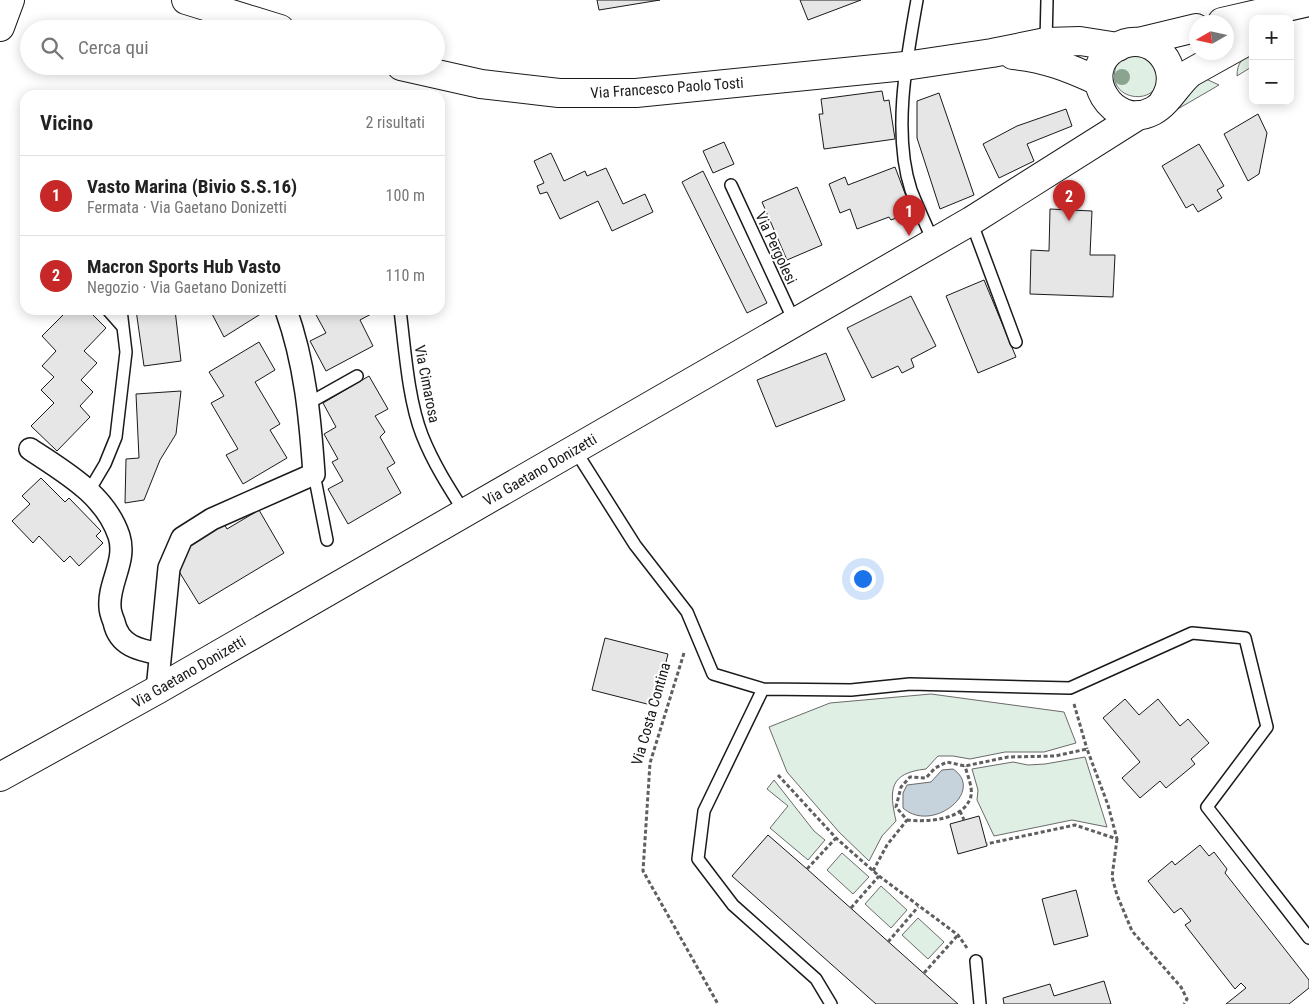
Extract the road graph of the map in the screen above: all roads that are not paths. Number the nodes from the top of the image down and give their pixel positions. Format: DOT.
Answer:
graph roads {
  1 [pos="10,0"];
  2 [pos="186,0"];
  3 [pos="917,0"];
  4 [pos="1047,0"];
  5 [pos="1299,9"];
  6 [pos="251,20"];
  7 [pos="1234,20"];
  8 [pos="0,27"];
  9 [pos="1189,30"];
  10 [pos="1249,40"];
  11 [pos="1046,42"];
  12 [pos="1128,44"];
  13 [pos="992,53"];
  14 [pos="905,66"];
  15 [pos="440,75"];
  16 [pos="1102,90"];
  17 [pos="1163,102"];
  18 [pos="1139,115"];
  19 [pos="1076,156"];
  20 [pos="731,185"];
  21 [pos="971,222"];
  22 [pos="934,243"];
  23 [pos="113,315"];
  24 [pos="122,315"];
  25 [pos="288,315"];
  26 [pos="401,315"];
  27 [pos="795,323"];
  28 [pos="123,326"];
  29 [pos="1016,342"];
  30 [pos="357,376"];
  31 [pos="309,403"];
  32 [pos="30,449"];
  33 [pos="575,450"];
  34 [pos="314,474"];
  35 [pos="89,491"];
  36 [pos="465,513"];
  37 [pos="326,540"];
  38 [pos="160,654"];
  39 [pos="763,689"];
  40 [pos="157,690"];
  41 [pos="0,777"];
  42 [pos="1309,938"];
  43 [pos="976,961"];
  44 [pos="831,1004"];
  45 [pos="980,1004"];
  1 -- 8 [label="main road"];
  2 -- 6 [label="main road"];
  3 -- 14 [label="lane"];
  4 -- 11 [label="lane"];
  5 -- 7 [label="main road"];
  9 -- 12 [label="main road"];
  10 -- 17 [label="main road, Via Gaetano Donizetti"];
  11 -- 12 [label="main road, Via Francesco Paolo Tosti"];
  11 -- 13 [label="main road, Via Francesco Paolo Tosti"];
  12 -- 16 [label="main road, Via Gaetano Donizetti"];
  12 -- 17 [label="main road"];
  13 -- 14 [label="main road, Via Francesco Paolo Tosti"];
  13 -- 16 [label="main road, Via Francesco Paolo Tosti"];
  14 -- 15 [label="main road, Via Francesco Paolo Tosti"];
  14 -- 22 [label="lane"];
  16 -- 18 [label="main road"];
  16 -- 19 [label="main road, Via Gaetano Donizetti"];
  17 -- 18 [label="main road, Via Gaetano Donizetti"];
  18 -- 19 [label="main road, Via Gaetano Donizetti"];
  19 -- 21 [label="main road, Via Gaetano Donizetti"];
  20 -- 27 [label="lane, Via Pergolesi"];
  21 -- 22 [label="main road, Via Gaetano Donizetti"];
  21 -- 29 [label="lane"];
  22 -- 27 [label="main road, Via Gaetano Donizetti"];
  23 -- 28 [label="lane"];
  24 -- 28 [label="lane"];
  25 -- 31 [label="street"];
  26 -- 36 [label="lane, Via Cimarosa"];
  27 -- 33 [label="main road, Via Gaetano Donizetti"];
  28 -- 35 [label="lane"];
  30 -- 31 [label="lane"];
  31 -- 34 [label="street"];
  32 -- 35 [label="street"];
  33 -- 36 [label="main road, Via Gaetano Donizetti"];
  33 -- 39 [label="lane"];
  34 -- 37 [label="lane"];
  34 -- 38 [label="street"];
  35 -- 38 [label="street"];
  36 -- 40 [label="main road, Via Gaetano Donizetti"];
  38 -- 40 [label="street"];
  39 -- 42 [label="lane"];
  39 -- 44 [label="lane"];
  40 -- 41 [label="main road, Via Gaetano Donizetti"];
  43 -- 45 [label="lane"];
}
